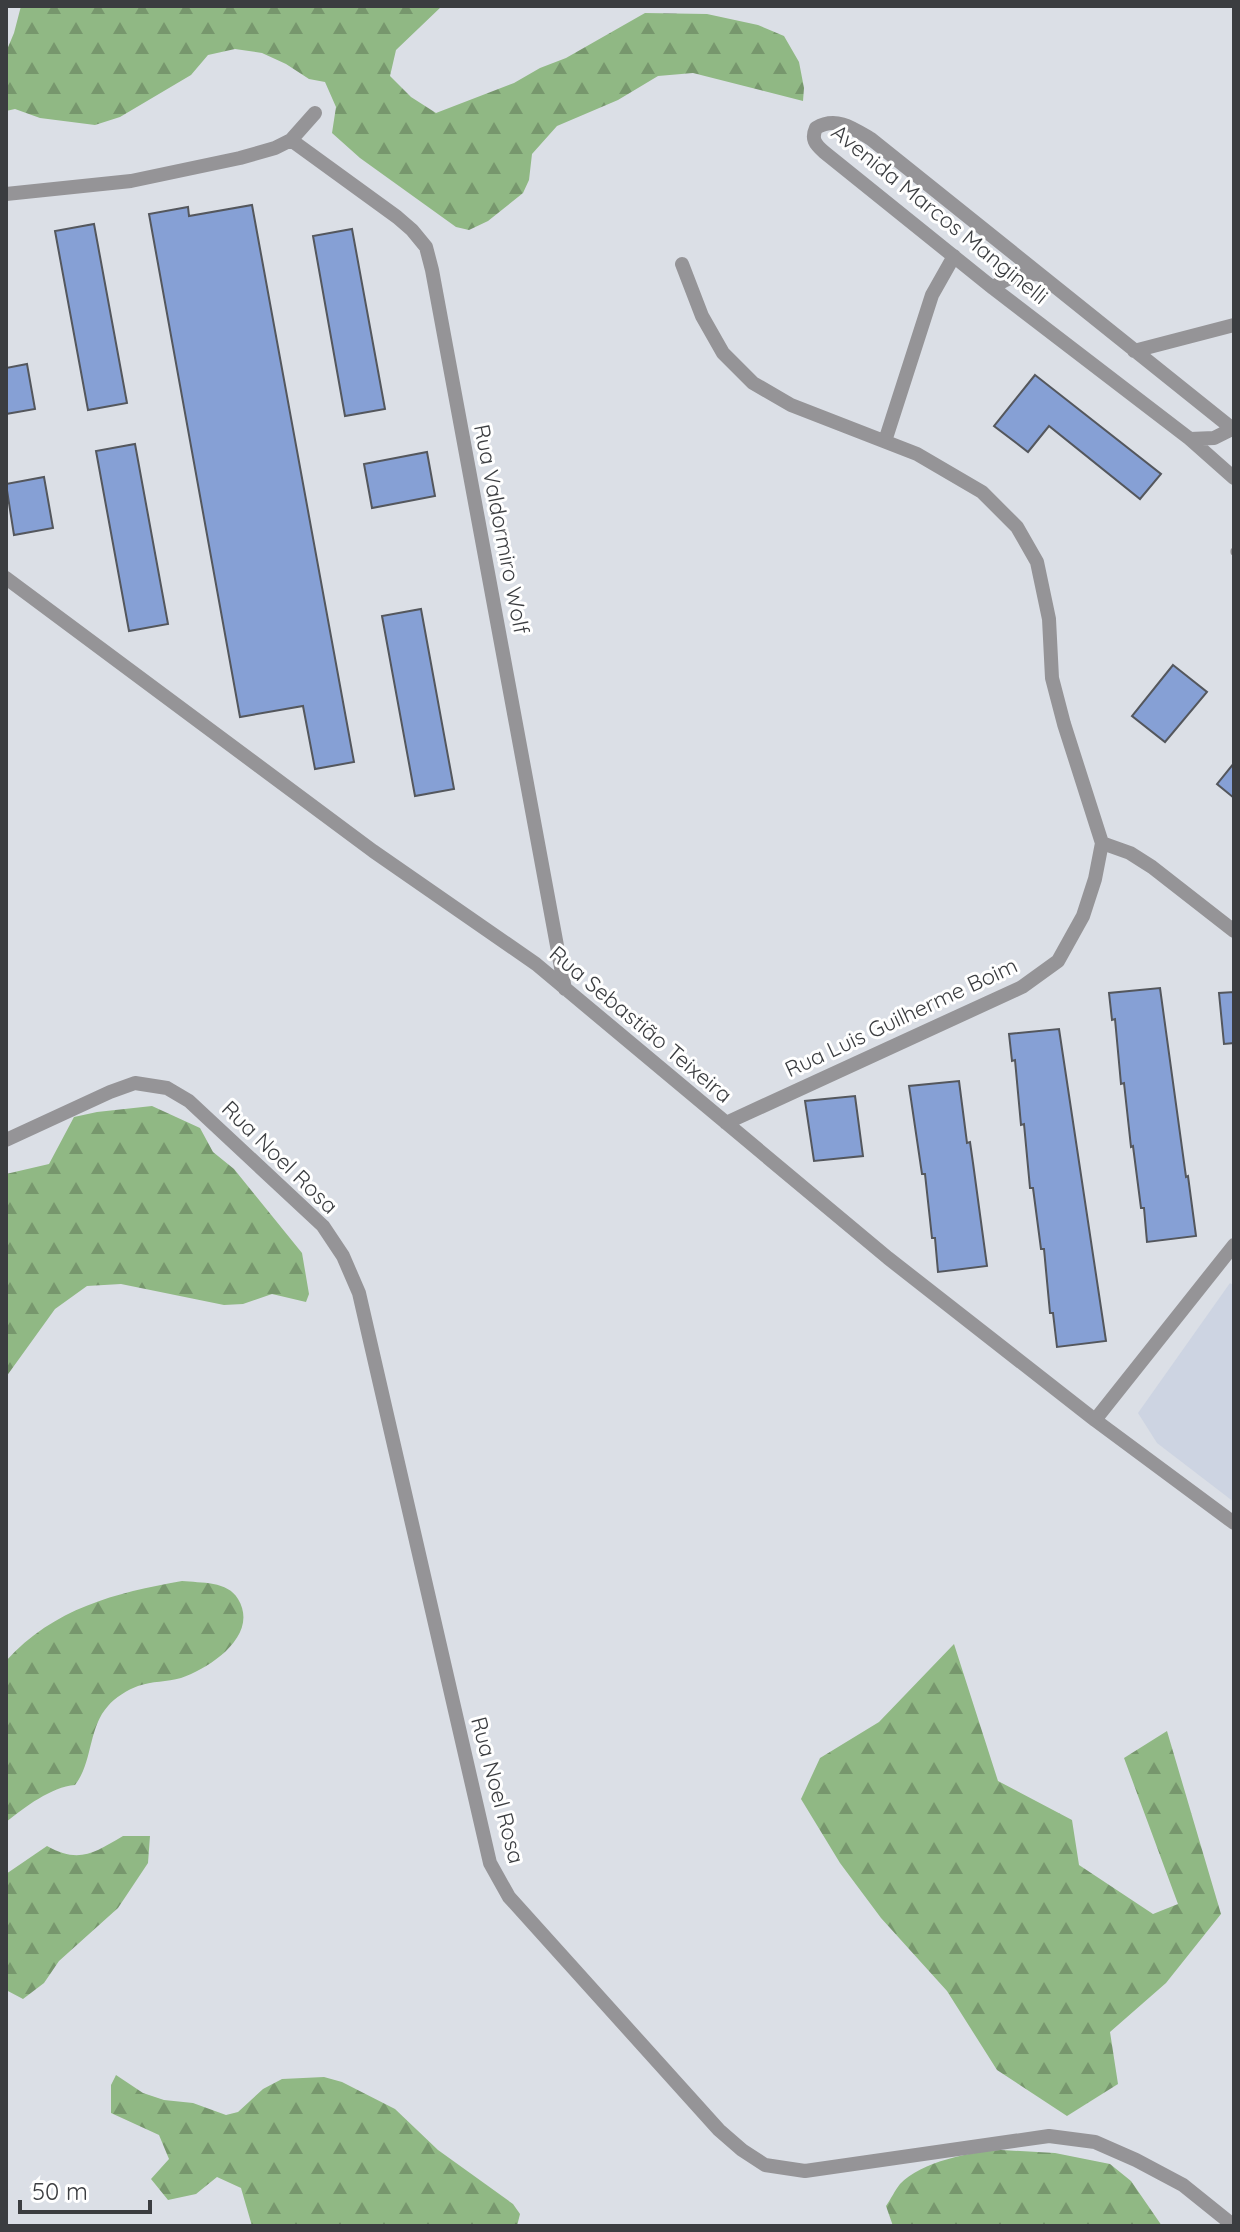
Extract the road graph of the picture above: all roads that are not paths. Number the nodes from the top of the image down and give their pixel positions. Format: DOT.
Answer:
graph roads {
  1 [pos="315,113"];
  2 [pos="291,140"];
  3 [pos="6,194"];
  4 [pos="954,256"];
  5 [pos="682,264"];
  6 [pos="1038,274"];
  7 [pos="993,288"];
  8 [pos="1234,325"];
  9 [pos="1134,351"];
  10 [pos="1233,429"];
  11 [pos="1190,439"];
  12 [pos="885,441"];
  13 [pos="1234,478"];
  14 [pos="6,578"];
  15 [pos="1102,843"];
  16 [pos="1234,931"];
  17 [pos="565,989"];
  18 [pos="726,1123"];
  19 [pos="6,1140"];
  20 [pos="1234,1245"];
  21 [pos="1095,1420"];
  22 [pos="1234,1523"];
  23 [pos="1234,2226"];
  1 -- 2 [label="street"];
  2 -- 3 [label="street"];
  2 -- 17 [label="street, Rua Valdormiro Wolf"];
  4 -- 6 [label="street, Avenida Marcos Manginelli"];
  4 -- 7 [label="street, Avenida Marcos Manginelli"];
  4 -- 12 [label="street"];
  5 -- 12 [label="street, Rua Luis Guilherme Boim"];
  6 -- 7 [label="street"];
  6 -- 9 [label="street, Avenida Marcos Manginelli"];
  7 -- 11 [label="street, Avenida Marcos Manginelli"];
  8 -- 9 [label="street"];
  9 -- 10 [label="street, Avenida Marcos Manginelli"];
  10 -- 11 [label="street"];
  11 -- 13 [label="street, Avenida Marcos Manginelli"];
  12 -- 15 [label="street, Rua Luis Guilherme Boim"];
  14 -- 17 [label="street, Rua Sebastião Teixeira"];
  15 -- 16 [label="street"];
  15 -- 18 [label="street, Rua Luis Guilherme Boim"];
  17 -- 18 [label="street, Rua Sebastião Teixeira"];
  18 -- 21 [label="street, Rua Sebastião Teixeira"];
  19 -- 23 [label="street, Rua Noel Rosa"];
  20 -- 21 [label="street"];
  21 -- 22 [label="street, Rua Sebastião Teixeira"];
}
